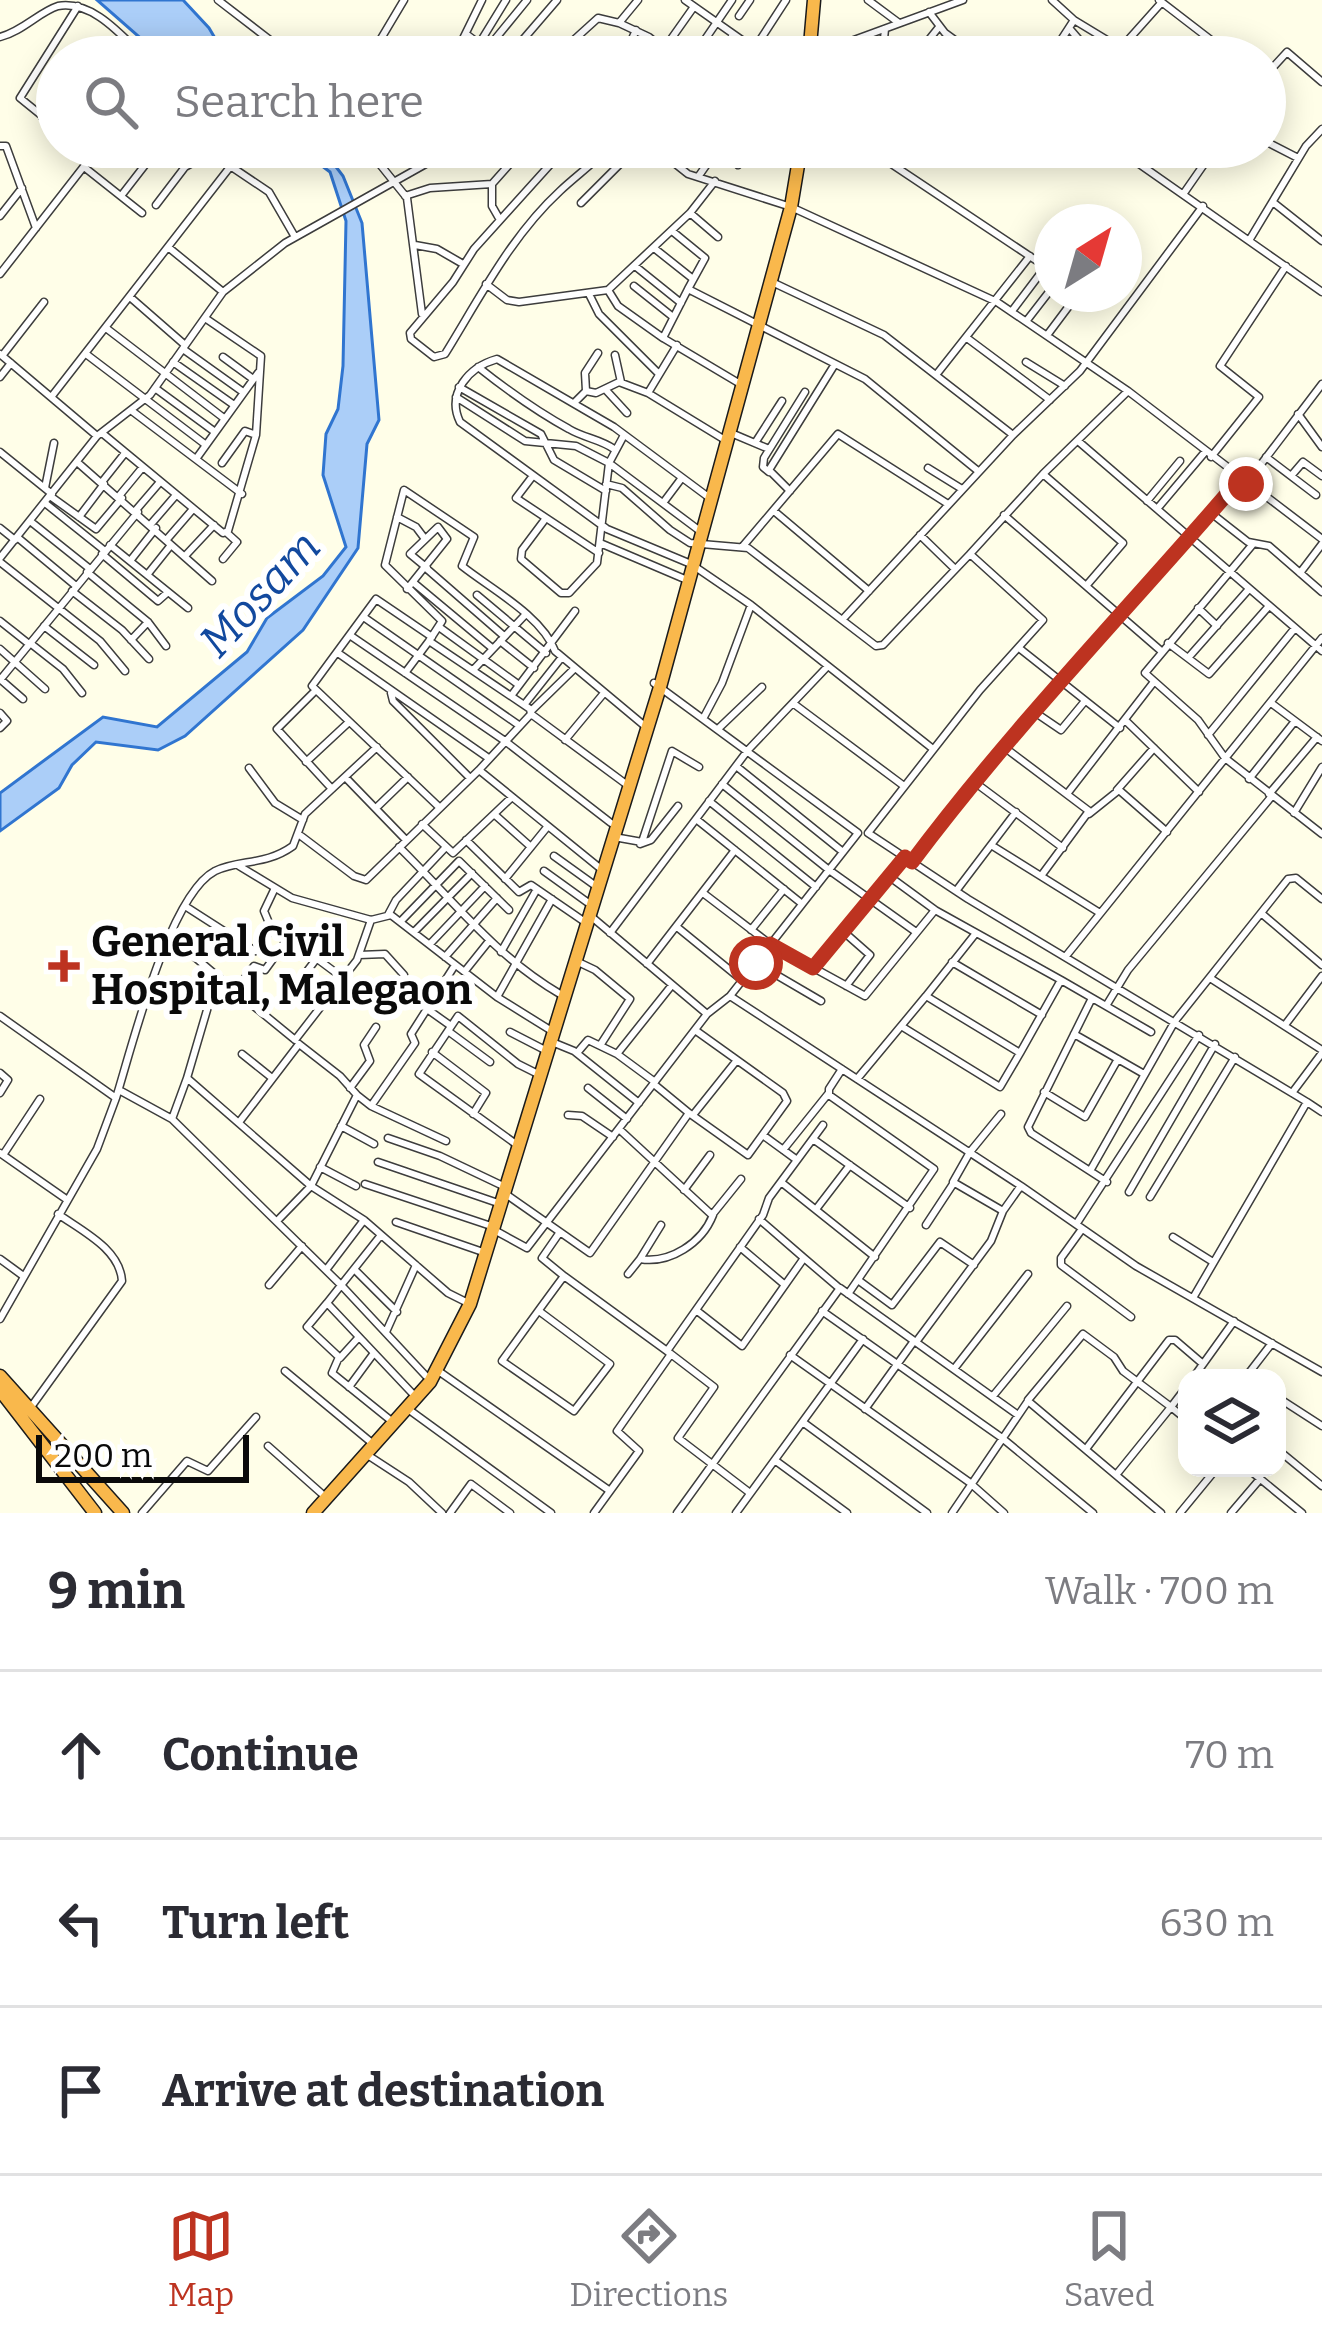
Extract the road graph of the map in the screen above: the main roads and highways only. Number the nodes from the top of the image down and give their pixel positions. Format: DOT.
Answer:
graph roads {
  1 [pos="814,0"];
  2 [pos="811,36"];
  3 [pos="797,168"];
  4 [pos="601,869"];
  5 [pos="586,913"];
  6 [pos="550,1038"];
  7 [pos="491,1228"];
  8 [pos="467,1302"];
  9 [pos="432,1373"];
  10 [pos="0,1376"];
  11 [pos="0,1390"];
  12 [pos="370,1447"];
  13 [pos="95,1513"];
  14 [pos="124,1513"];
  15 [pos="303,1513"];
  16 [pos="313,1513"];
  1 -- 2 [label="highway"];
  3 -- 4 [label="highway"];
  4 -- 5 [label="highway"];
  4 -- 5 [label="highway"];
  5 -- 6 [label="highway"];
  5 -- 6 [label="highway"];
  6 -- 7 [label="highway"];
  7 -- 8 [label="highway"];
  7 -- 8 [label="highway"];
  8 -- 9 [label="highway"];
  9 -- 12 [label="highway"];
  9 -- 12 [label="highway"];
  10 -- 14 [label="highway"];
  11 -- 13 [label="highway"];
  12 -- 15 [label="highway"];
  12 -- 16 [label="highway"];
}
